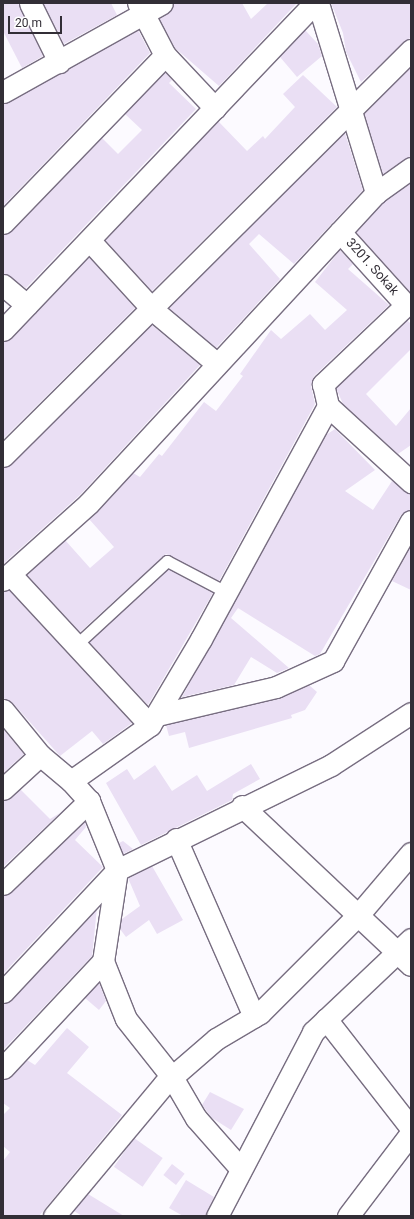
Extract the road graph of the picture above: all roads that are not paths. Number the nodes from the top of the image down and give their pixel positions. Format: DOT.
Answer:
graph roads {
  1 [pos="30,3"];
  2 [pos="162,3"];
  3 [pos="314,3"];
  4 [pos="318,3"];
  5 [pos="141,8"];
  6 [pos="411,50"];
  7 [pos="165,55"];
  8 [pos="59,62"];
  9 [pos="3,92"];
  10 [pos="352,107"];
  11 [pos="215,108"];
  12 [pos="410,172"];
  13 [pos="376,193"];
  14 [pos="3,223"];
  15 [pos="340,232"];
  16 [pos="90,241"];
  17 [pos="3,285"];
  18 [pos="27,305"];
  19 [pos="408,308"];
  20 [pos="153,310"];
  21 [pos="3,330"];
  22 [pos="216,363"];
  23 [pos="328,406"];
  24 [pos="3,456"];
  25 [pos="411,482"];
  26 [pos="411,521"];
  27 [pos="7,577"];
  28 [pos="226,592"];
  29 [pos="76,645"];
  30 [pos="3,710"];
  31 [pos="411,713"];
  32 [pos="153,720"];
  33 [pos="40,755"];
  34 [pos="71,781"];
  35 [pos="3,789"];
  36 [pos="89,801"];
  37 [pos="242,806"];
  38 [pos="176,839"];
  39 [pos="411,853"];
  40 [pos="117,870"];
  41 [pos="3,884"];
  42 [pos="359,914"];
  43 [pos="407,952"];
  44 [pos="103,962"];
  45 [pos="3,992"];
  46 [pos="254,1017"];
  47 [pos="326,1019"];
  48 [pos="3,1068"];
  49 [pos="172,1077"];
  50 [pos="411,1128"];
  51 [pos="411,1133"];
  52 [pos="241,1169"];
  53 [pos="54,1216"];
  54 [pos="217,1216"];
  55 [pos="348,1216"];
  1 -- 8 [label="street"];
  2 -- 5 [label="street"];
  3 -- 11 [label="street"];
  4 -- 10 [label="street"];
  5 -- 7 [label="street"];
  5 -- 8 [label="street"];
  6 -- 10 [label="street"];
  7 -- 11 [label="street"];
  7 -- 14 [label="street"];
  8 -- 9 [label="street"];
  10 -- 13 [label="street"];
  10 -- 20 [label="street"];
  11 -- 16 [label="street"];
  12 -- 13 [label="street, 3201. Sokak"];
  13 -- 15 [label="street, 3201. Sokak"];
  15 -- 19 [label="street, 3201. Sokak"];
  15 -- 22 [label="street"];
  16 -- 18 [label="street"];
  16 -- 20 [label="street"];
  17 -- 18 [label="street"];
  18 -- 21 [label="street"];
  19 -- 23 [label="street, 3201. Sokak"];
  20 -- 22 [label="street"];
  20 -- 24 [label="street"];
  22 -- 27 [label="street"];
  23 -- 25 [label="street"];
  23 -- 28 [label="street"];
  26 -- 32 [label="street"];
  27 -- 29 [label="street"];
  28 -- 29 [label="lane"];
  28 -- 32 [label="street"];
  29 -- 32 [label="street"];
  30 -- 33 [label="street"];
  31 -- 37 [label="street"];
  32 -- 34 [label="street"];
  33 -- 34 [label="street"];
  33 -- 35 [label="street"];
  34 -- 36 [label="street"];
  36 -- 40 [label="street"];
  36 -- 41 [label="street"];
  37 -- 38 [label="street"];
  37 -- 42 [label="street"];
  38 -- 40 [label="street"];
  38 -- 46 [label="street"];
  39 -- 42 [label="street"];
  40 -- 44 [label="street"];
  40 -- 45 [label="street"];
  42 -- 43 [label="street"];
  42 -- 46 [label="street"];
  43 -- 47 [label="street"];
  44 -- 48 [label="street"];
  44 -- 49 [label="street"];
  46 -- 49 [label="street"];
  47 -- 50 [label="street"];
  47 -- 52 [label="street"];
  49 -- 52 [label="street"];
  49 -- 53 [label="street"];
  51 -- 55 [label="street"];
  52 -- 54 [label="street"];
}
